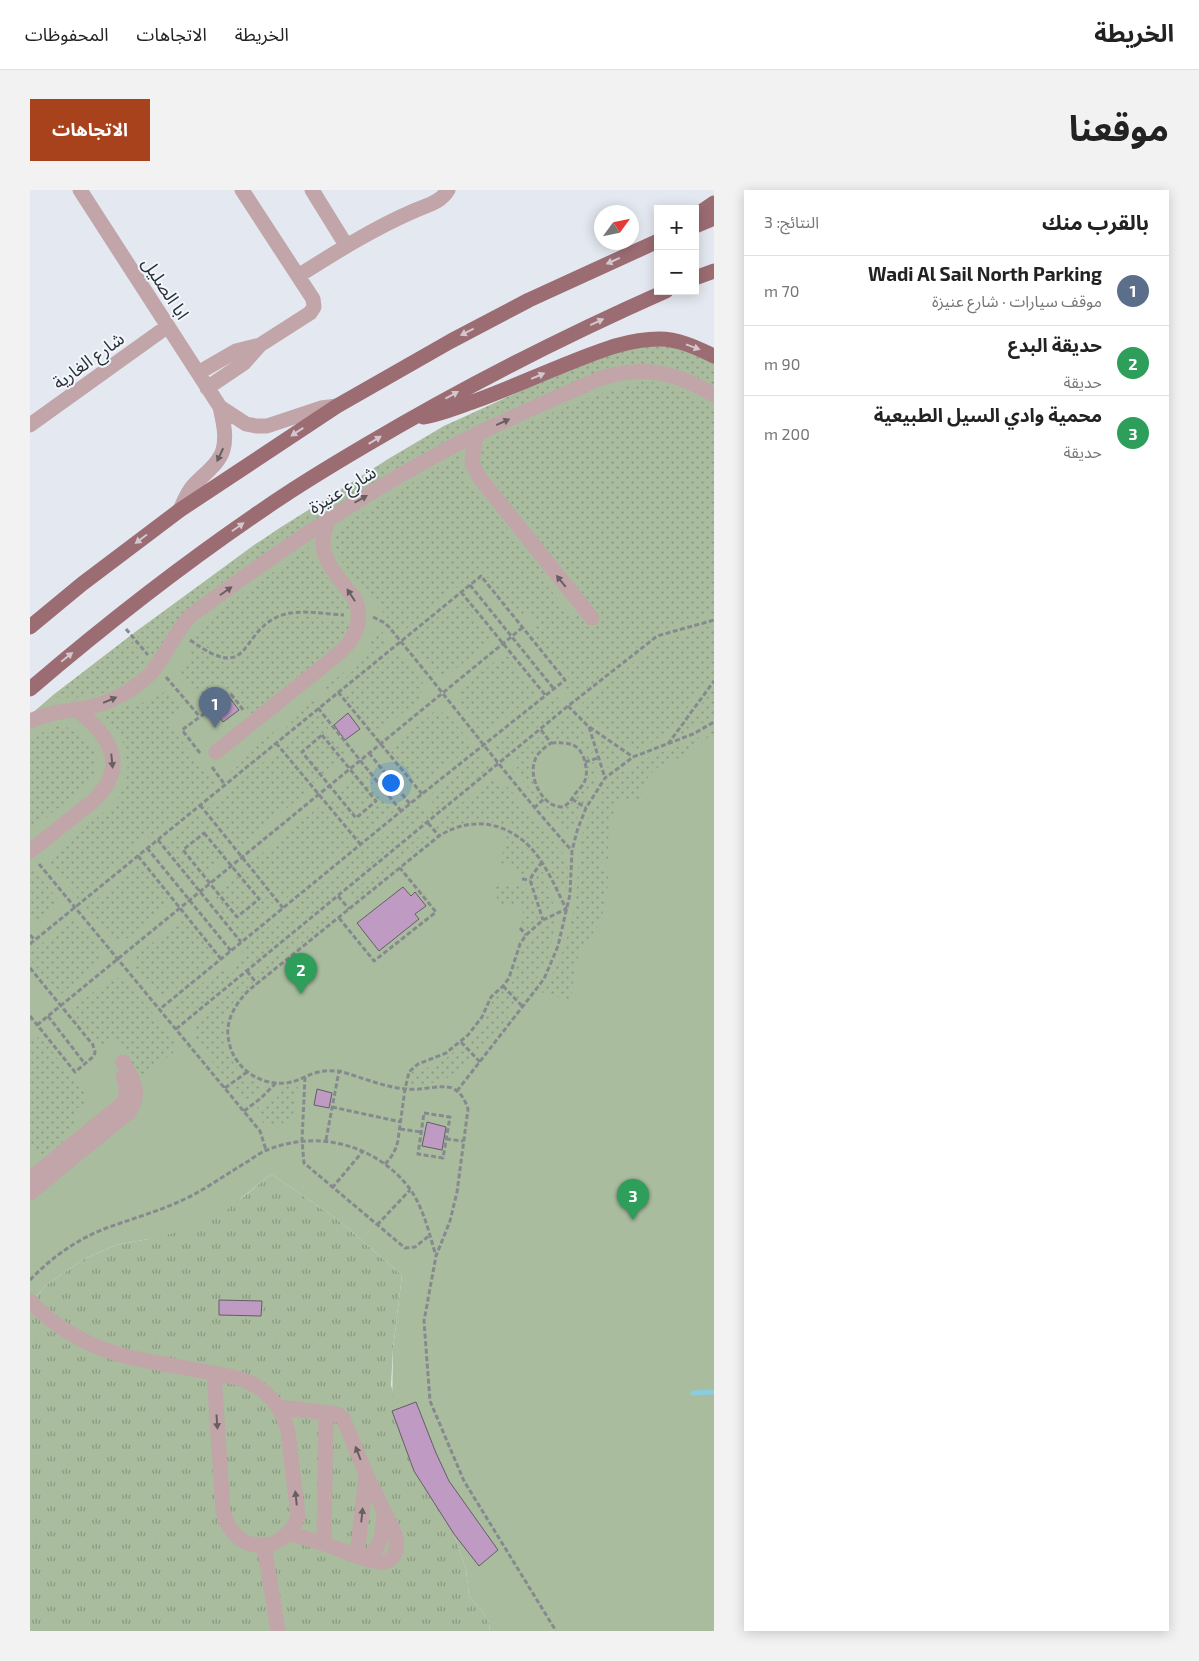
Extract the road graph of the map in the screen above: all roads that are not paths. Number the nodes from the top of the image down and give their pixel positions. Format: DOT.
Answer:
graph roads {
  1 [pos="80,190"];
  2 [pos="242,190"];
  3 [pos="312,190"];
  4 [pos="448,190"];
  5 [pos="714,204"];
  6 [pos="699,213"];
  7 [pos="714,218"];
  8 [pos="699,224"];
  9 [pos="654,243"];
  10 [pos="346,245"];
  11 [pos="714,271"];
  12 [pos="298,276"];
  13 [pos="699,277"];
  14 [pos="657,295"];
  15 [pos="168,326"];
  16 [pos="260,345"];
  17 [pos="714,356"];
  18 [pos="198,374"];
  19 [pos="207,388"];
  20 [pos="714,395"];
  21 [pos="337,406"];
  22 [pos="220,407"];
  23 [pos="410,419"];
  24 [pos="30,424"];
  25 [pos="476,434"];
  26 [pos="180,510"];
  27 [pos="328,518"];
  28 [pos="592,618"];
  29 [pos="30,627"];
  30 [pos="30,688"];
  31 [pos="75,709"];
  32 [pos="30,722"];
  33 [pos="215,758"];
  34 [pos="33,855"];
  35 [pos="30,1179"];
  36 [pos="30,1193"];
  37 [pos="30,1301"];
  38 [pos="214,1373"];
  39 [pos="278,1407"];
  40 [pos="326,1413"];
  41 [pos="366,1474"];
  42 [pos="288,1533"];
  43 [pos="324,1544"];
  44 [pos="264,1546"];
  45 [pos="362,1557"];
  46 [pos="278,1631"];
  1 -- 15 [label="street, ابا الصليل"];
  2 -- 12 [label="street"];
  3 -- 10 [label="street"];
  4 -- 10 [label="street"];
  5 -- 6 [label="main road"];
  7 -- 8 [label="main road"];
  9 -- 21 [label="main road, one-way"];
  10 -- 12 [label="street"];
  11 -- 13 [label="main road"];
  12 -- 16 [label="street"];
  23 -- 14 [label="main road, شارع عنيزة, one-way"];
  15 -- 18 [label="street, ابا الصليل"];
  15 -- 24 [label="street, شارع الغارية"];
  16 -- 18 [label="street"];
  16 -- 19 [label="street"];
  23 -- 17 [label="main road, one-way"];
  18 -- 19 [label="street, ابا الصليل"];
  19 -- 22 [label="street, ابا الصليل"];
  25 -- 20 [label="street, شارع عنيزة, one-way"];
  21 -- 22 [label="street, ابا الصليل"];
  21 -- 26 [label="main road, one-way"];
  22 -- 26 [label="street, ابا الصليل, one-way"];
  30 -- 23 [label="main road, شارع عنيزة, one-way"];
  27 -- 25 [label="street, شارع عنيزة, one-way"];
  28 -- 25 [label="street, one-way"];
  26 -- 29 [label="main road, one-way"];
  31 -- 27 [label="street, شارع عنيزة, one-way"];
  33 -- 27 [label="street, one-way"];
  31 -- 32 [label="street, شارع عنيزة"];
  31 -- 34 [label="street, one-way"];
  35 -- 36 [label="street"];
  37 -- 38 [label="street"];
  38 -- 39 [label="street"];
  38 -- 44 [label="street, one-way"];
  39 -- 40 [label="street"];
  42 -- 39 [label="street, one-way"];
  41 -- 40 [label="street, one-way"];
  40 -- 43 [label="street"];
  45 -- 41 [label="street, one-way"];
  41 -- 45 [label="street"];
  42 -- 43 [label="street"];
  42 -- 44 [label="street"];
  43 -- 45 [label="street"];
  44 -- 46 [label="street"];
}
